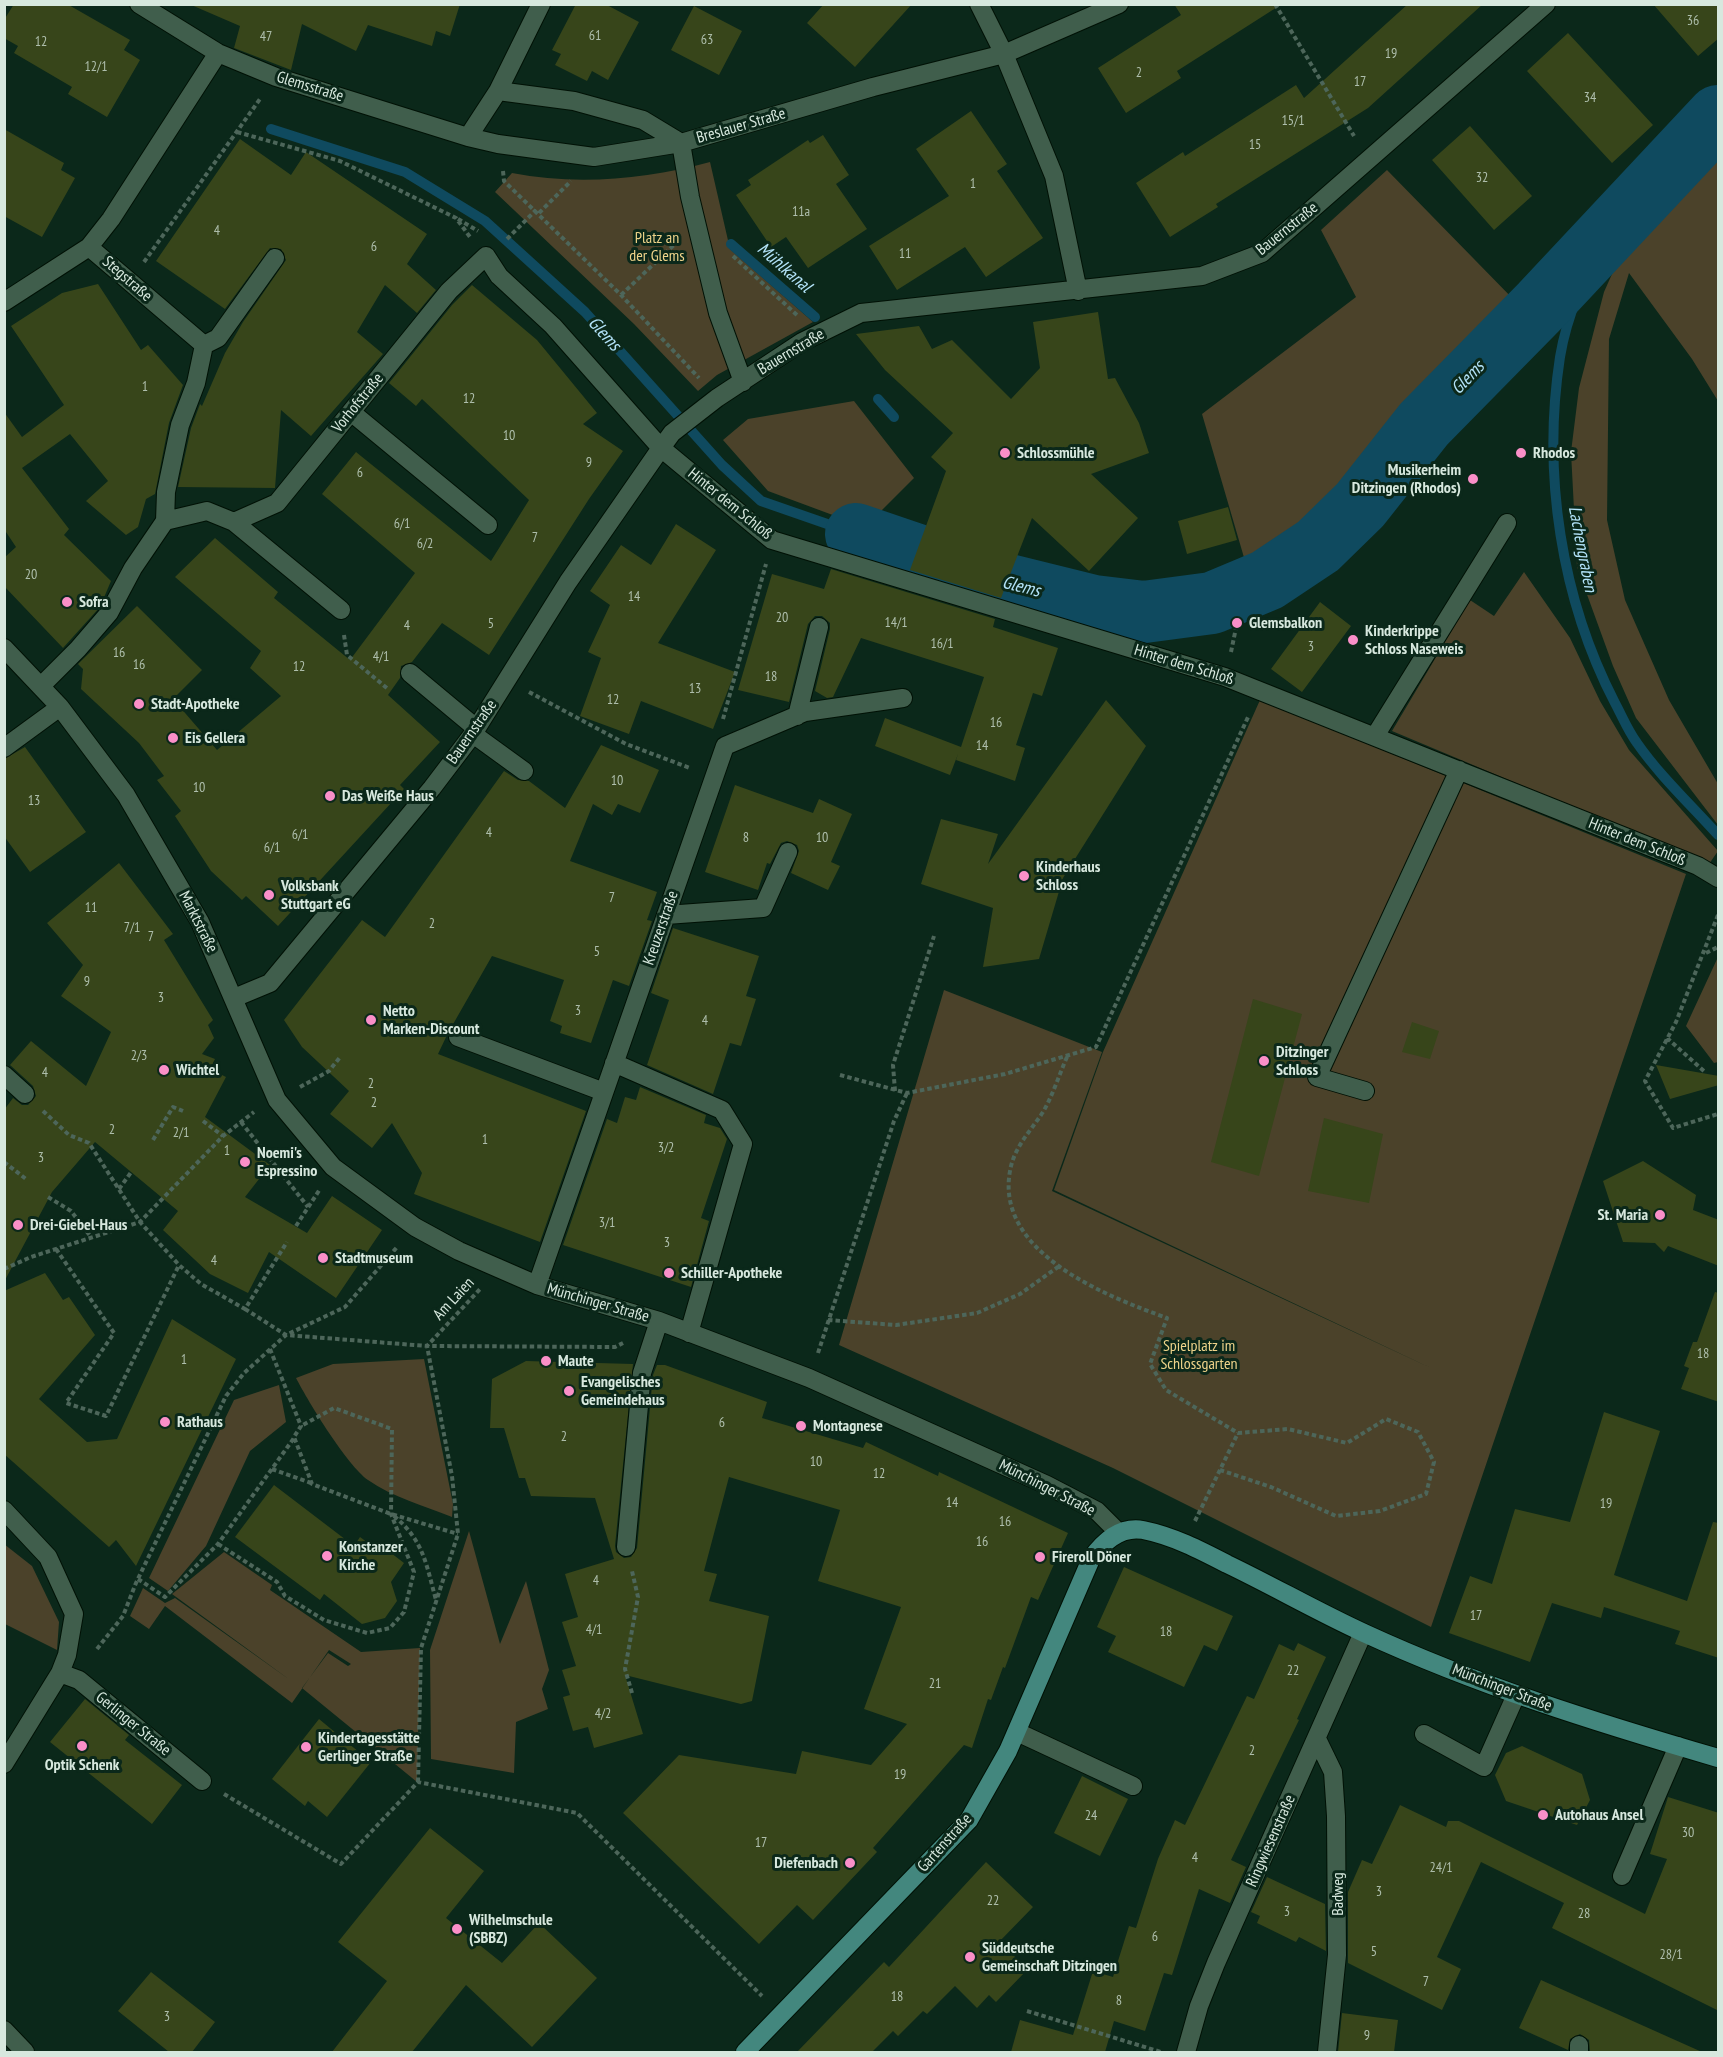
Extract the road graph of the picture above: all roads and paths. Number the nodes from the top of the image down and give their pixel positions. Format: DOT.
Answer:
graph roads {
  1 [pos="139,4"];
  2 [pos="541,4"];
  3 [pos="979,4"];
  4 [pos="1119,4"];
  5 [pos="1275,4"];
  6 [pos="1546,4"];
  7 [pos="164,11"];
  8 [pos="218,53"];
  9 [pos="1004,54"];
  10 [pos="276,77"];
  11 [pos="498,90"];
  12 [pos="237,132"];
  13 [pos="468,137"];
  14 [pos="681,143"];
  15 [pos="498,144"];
  16 [pos="594,157"];
  17 [pos="1369,159"];
  18 [pos="538,212"];
  19 [pos="697,223"];
  20 [pos="501,245"];
  21 [pos="89,247"];
  22 [pos="731,255"];
  23 [pos="486,256"];
  24 [pos="275,258"];
  25 [pos="131,281"];
  26 [pos="1078,291"];
  27 [pos="621,295"];
  28 [pos="8,296"];
  29 [pos="818,334"];
  30 [pos="204,345"];
  31 [pos="743,382"];
  32 [pos="711,402"];
  33 [pos="351,412"];
  34 [pos="666,441"];
  35 [pos="165,521"];
  36 [pos="234,522"];
  37 [pos="1507,523"];
  38 [pos="488,525"];
  39 [pos="771,540"];
  40 [pos="341,610"];
  41 [pos="819,627"];
  42 [pos="4,648"];
  43 [pos="410,673"];
  44 [pos="507,680"];
  45 [pos="40,686"];
  46 [pos="1260,689"];
  47 [pos="903,698"];
  48 [pos="60,707"];
  49 [pos="797,716"];
  50 [pos="474,731"];
  51 [pos="1375,736"];
  52 [pos="724,746"];
  53 [pos="4,748"];
  54 [pos="1459,770"];
  55 [pos="524,771"];
  56 [pos="714,777"];
  57 [pos="788,852"];
  58 [pos="1719,878"];
  59 [pos="666,915"];
  60 [pos="1719,915"];
  61 [pos="934,936"];
  62 [pos="1719,947"];
  63 [pos="1705,953"];
  64 [pos="234,998"];
  65 [pos="458,1037"];
  66 [pos="1667,1038"];
  67 [pos="1067,1057"];
  68 [pos="614,1064"];
  69 [pos="1706,1073"];
  70 [pos="4,1075"];
  71 [pos="840,1075"];
  72 [pos="895,1091"];
  73 [pos="1365,1091"];
  74 [pos="604,1092"];
  75 [pos="907,1093"];
  76 [pos="25,1094"];
  77 [pos="183,1111"];
  78 [pos="254,1112"];
  79 [pos="1719,1114"];
  80 [pos="203,1120"];
  81 [pos="242,1122"];
  82 [pos="223,1136"];
  83 [pos="153,1140"];
  84 [pos="4,1162"];
  85 [pos="333,1167"];
  86 [pos="132,1172"];
  87 [pos="26,1179"];
  88 [pos="119,1189"];
  89 [pos="48,1197"];
  90 [pos="377,1201"];
  91 [pos="308,1207"];
  92 [pos="140,1222"];
  93 [pos="296,1226"];
  94 [pos="415,1227"];
  95 [pos="91,1237"];
  96 [pos="287,1242"];
  97 [pos="56,1249"];
  98 [pos="179,1265"];
  99 [pos="1058,1267"];
  100 [pos="4,1269"];
  101 [pos="499,1269"];
  102 [pos="537,1285"];
  103 [pos="245,1310"];
  104 [pos="828,1320"];
  105 [pos="659,1321"];
  106 [pos="689,1333"];
  107 [pos="286,1335"];
  108 [pos="427,1346"];
  109 [pos="270,1349"];
  110 [pos="809,1378"];
  111 [pos="301,1426"];
  112 [pos="1238,1433"];
  113 [pos="294,1437"];
  114 [pos="272,1469"];
  115 [pos="1220,1470"];
  116 [pos="312,1484"];
  117 [pos="4,1510"];
  118 [pos="391,1514"];
  119 [pos="1119,1533"];
  120 [pos="458,1534"];
  121 [pos="1184,1542"];
  122 [pos="218,1544"];
  123 [pos="626,1547"];
  124 [pos="138,1579"];
  125 [pos="436,1600"];
  126 [pos="1364,1633"];
  127 [pos="92,1655"];
  128 [pos="60,1673"];
  129 [pos="632,1693"];
  130 [pos="1516,1695"];
  131 [pos="1017,1732"];
  132 [pos="1424,1734"];
  133 [pos="1317,1739"];
  134 [pos="1678,1746"];
  135 [pos="1719,1758"];
  136 [pos="4,1764"];
  137 [pos="202,1781"];
  138 [pos="418,1782"];
  139 [pos="1133,1786"];
  140 [pos="1622,1876"];
  141 [pos="1027,2011"];
  142 [pos="782,2016"];
  143 [pos="4,2030"];
  144 [pos="25,2052"];
  145 [pos="745,2052"];
  146 [pos="1162,2052"];
  147 [pos="1186,2052"];
  148 [pos="1327,2052"];
  1 -- 7 [label="street, Glemsstraße"];
  2 -- 11 [label="street"];
  3 -- 9 [label="street"];
  4 -- 9 [label="street, Breslauer Straße"];
  5 -- 17 [label="path"];
  6 -- 17 [label="street, Bauernstraße"];
  7 -- 8 [label="street, Glemsstraße"];
  8 -- 10 [label="street, Glemsstraße"];
  8 -- 21 [label="street, Stegstraße"];
  9 -- 14 [label="street, Breslauer Straße"];
  9 -- 26 [label="street"];
  10 -- 12 [label="path"];
  10 -- 13 [label="street, Glemsstraße"];
  11 -- 13 [label="street"];
  11 -- 14 [label="street"];
  12 -- 23 [label="path"];
  12 -- 25 [label="path"];
  13 -- 15 [label="street, Glemsstraße"];
  14 -- 16 [label="street, Glemsstraße"];
  14 -- 19 [label="street, Breslauer Straße"];
  15 -- 16 [label="street, Glemsstraße"];
  15 -- 18 [label="path"];
  16 -- 18 [label="path"];
  17 -- 26 [label="street, Bauernstraße"];
  18 -- 20 [label="path"];
  18 -- 27 [label="path"];
  19 -- 27 [label="path"];
  19 -- 31 [label="street, Breslauer Straße"];
  21 -- 25 [label="street, Stegstraße"];
  21 -- 28 [label="street"];
  22 -- 29 [label="path"];
  23 -- 33 [label="street, Vorhofstraße"];
  23 -- 34 [label="street"];
  24 -- 30 [label="street"];
  25 -- 30 [label="street, Stegstraße"];
  26 -- 29 [label="street, Bauernstraße"];
  27 -- 32 [label="path"];
  29 -- 31 [label="street, Bauernstraße"];
  30 -- 35 [label="street"];
  31 -- 32 [label="street, Bauernstraße"];
  32 -- 34 [label="street, Bauernstraße"];
  33 -- 36 [label="street, Vorhofstraße"];
  33 -- 38 [label="street"];
  34 -- 39 [label="street, Hinter dem Schloß"];
  34 -- 44 [label="street, Bauernstraße"];
  35 -- 36 [label="street"];
  35 -- 45 [label="street"];
  36 -- 40 [label="street"];
  37 -- 51 [label="street"];
  39 -- 46 [label="street, Hinter dem Schloß"];
  39 -- 52 [label="path"];
  40 -- 43 [label="path"];
  41 -- 49 [label="street"];
  42 -- 45 [label="street, Marktstraße"];
  43 -- 50 [label="street"];
  44 -- 50 [label="street, Bauernstraße"];
  44 -- 56 [label="path"];
  45 -- 48 [label="street, Marktstraße"];
  46 -- 51 [label="street, Hinter dem Schloß"];
  46 -- 67 [label="path"];
  47 -- 49 [label="street"];
  48 -- 53 [label="street"];
  48 -- 64 [label="street, Marktstraße"];
  49 -- 52 [label="street"];
  50 -- 55 [label="street"];
  50 -- 64 [label="street, Bauernstraße"];
  51 -- 54 [label="street, Hinter dem Schloß"];
  52 -- 56 [label="street, Kreuzerstraße"];
  54 -- 58 [label="street, Hinter dem Schloß"];
  54 -- 73 [label="street"];
  56 -- 59 [label="street, Kreuzerstraße"];
  57 -- 59 [label="street"];
  59 -- 68 [label="street, Kreuzerstraße"];
  60 -- 63 [label="path"];
  61 -- 72 [label="path"];
  62 -- 63 [label="path"];
  63 -- 66 [label="path"];
  64 -- 85 [label="street, Marktstraße"];
  65 -- 74 [label="street"];
  66 -- 69 [label="path"];
  66 -- 79 [label="path"];
  67 -- 75 [label="path"];
  67 -- 99 [label="path"];
  68 -- 74 [label="street, Kreuzerstraße"];
  68 -- 106 [label="street"];
  70 -- 76 [label="street"];
  71 -- 72 [label="path"];
  72 -- 75 [label="path"];
  74 -- 102 [label="street, Kreuzerstraße"];
  75 -- 104 [label="path"];
  76 -- 88 [label="path"];
  77 -- 83 [label="path"];
  78 -- 81 [label="path"];
  80 -- 82 [label="path"];
  81 -- 82 [label="path"];
  81 -- 91 [label="path"];
  82 -- 92 [label="path"];
  84 -- 87 [label="path"];
  85 -- 90 [label="street, Marktstraße"];
  85 -- 91 [label="path"];
  86 -- 88 [label="path"];
  88 -- 92 [label="path"];
  89 -- 95 [label="path"];
  90 -- 94 [label="street, Münchinger Straße"];
  91 -- 93 [label="path"];
  92 -- 95 [label="path"];
  92 -- 98 [label="path"];
  94 -- 101 [label="street, Münchinger Straße"];
  94 -- 107 [label="path"];
  95 -- 97 [label="path"];
  96 -- 103 [label="path"];
  97 -- 98 [label="path"];
  97 -- 100 [label="path"];
  98 -- 103 [label="path"];
  99 -- 104 [label="path"];
  99 -- 112 [label="path"];
  101 -- 102 [label="street, Münchinger Straße"];
  101 -- 108 [label="path, Am Laien"];
  102 -- 105 [label="street, Münchinger Straße"];
  103 -- 107 [label="path"];
  104 -- 110 [label="path"];
  105 -- 106 [label="street, Münchinger Straße"];
  105 -- 108 [label="path"];
  105 -- 123 [label="street"];
  106 -- 110 [label="street, Münchinger Straße"];
  107 -- 108 [label="path"];
  107 -- 109 [label="path"];
  108 -- 120 [label="path"];
  109 -- 111 [label="path"];
  109 -- 124 [label="path"];
  110 -- 119 [label="street, Münchinger Straße"];
  111 -- 113 [label="path"];
  111 -- 118 [label="path"];
  112 -- 115 [label="path"];
  112 -- 115 [label="path"];
  113 -- 114 [label="path"];
  113 -- 116 [label="path"];
  114 -- 116 [label="path"];
  114 -- 122 [label="path"];
  115 -- 121 [label="path"];
  116 -- 118 [label="path"];
  117 -- 128 [label="street"];
  118 -- 120 [label="path"];
  118 -- 122 [label="path"];
  118 -- 125 [label="path"];
  119 -- 121 [label="main road, Münchinger Straße"];
  119 -- 131 [label="main road, Gartenstraße"];
  120 -- 125 [label="path"];
  121 -- 126 [label="main road, Münchinger Straße"];
  122 -- 124 [label="path"];
  123 -- 129 [label="path"];
  124 -- 127 [label="path"];
  125 -- 138 [label="path"];
  126 -- 130 [label="main road, Münchinger Straße"];
  126 -- 133 [label="street, Ringwiesenstraße"];
  128 -- 136 [label="street"];
  128 -- 137 [label="street, Gerlinger Straße"];
  130 -- 132 [label="street"];
  130 -- 134 [label="main road, Münchinger Straße"];
  131 -- 139 [label="street"];
  131 -- 142 [label="main road, Gartenstraße"];
  133 -- 147 [label="street, Ringwiesenstraße"];
  133 -- 148 [label="street, Badweg"];
  134 -- 135 [label="main road, Münchinger Straße"];
  134 -- 140 [label="street"];
  137 -- 138 [label="path"];
  138 -- 142 [label="path"];
  141 -- 146 [label="path"];
  142 -- 145 [label="main road, Gartenstraße"];
  143 -- 144 [label="street"];
}
